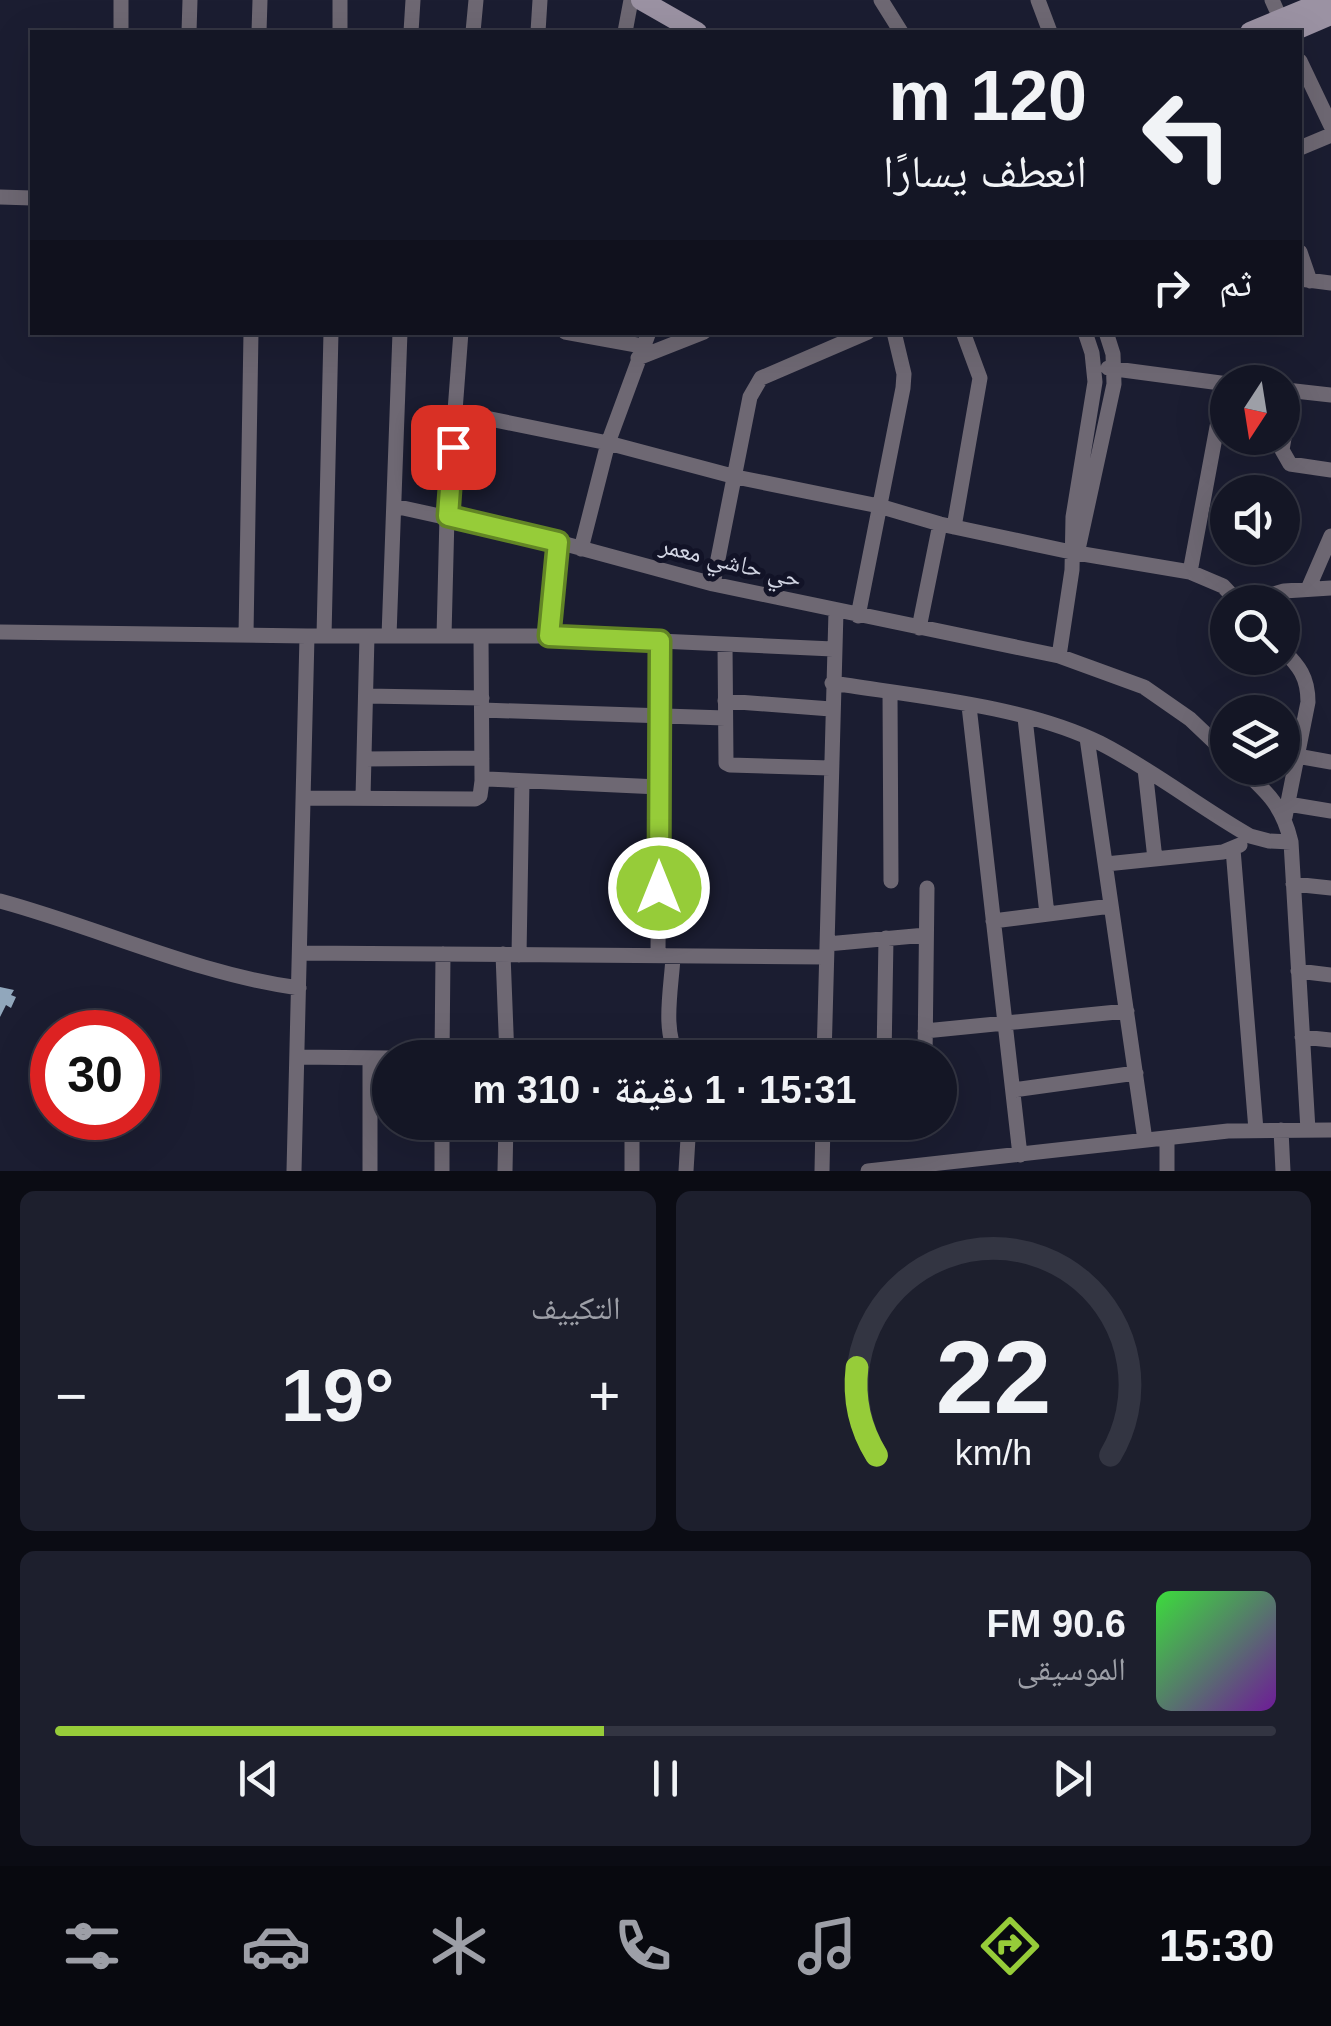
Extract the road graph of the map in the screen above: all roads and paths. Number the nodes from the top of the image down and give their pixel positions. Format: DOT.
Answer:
graph roads {
  1 [pos="121,0"];
  2 [pos="190,0"];
  3 [pos="260,0"];
  4 [pos="340,0"];
  5 [pos="413,0"];
  6 [pos="476,0"];
  7 [pos="540,0"];
  8 [pos="631,0"];
  9 [pos="641,0"];
  10 [pos="881,0"];
  11 [pos="1038,0"];
  12 [pos="1326,0"];
  13 [pos="1331,16"];
  14 [pos="1283,21"];
  15 [pos="121,30"];
  16 [pos="189,30"];
  17 [pos="259,30"];
  18 [pos="340,30"];
  19 [pos="411,30"];
  20 [pos="473,30"];
  21 [pos="538,30"];
  22 [pos="624,30"];
  23 [pos="694,30"];
  24 [pos="900,30"];
  25 [pos="1049,30"];
  26 [pos="1256,30"];
  27 [pos="1302,65"];
  28 [pos="1331,126"];
  29 [pos="1331,135"];
  30 [pos="1302,147"];
  31 [pos="0,197"];
  32 [pos="30,198"];
  33 [pos="1305,280"];
  34 [pos="1331,284"];
  35 [pos="251,335"];
  36 [pos="331,335"];
  37 [pos="400,335"];
  38 [pos="461,335"];
  39 [pos="582,335"];
  40 [pos="691,335"];
  41 [pos="861,335"];
  42 [pos="895,335"];
  43 [pos="964,335"];
  44 [pos="1085,335"];
  45 [pos="1107,335"];
  46 [pos="643,346"];
  47 [pos="1095,367"];
  48 [pos="1116,369"];
  49 [pos="1210,382"];
  50 [pos="1300,391"];
  51 [pos="1331,395"];
  52 [pos="456,412"];
  53 [pos="608,443"];
  54 [pos="1212,455"];
  55 [pos="1285,455"];
  56 [pos="1331,470"];
  57 [pos="736,477"];
  58 [pos="394,506"];
  59 [pos="879,506"];
  60 [pos="448,516"];
  61 [pos="947,525"];
  62 [pos="1331,536"];
  63 [pos="558,542"];
  64 [pos="581,549"];
  65 [pos="1074,555"];
  66 [pos="1190,572"];
  67 [pos="713,584"];
  68 [pos="1221,585"];
  69 [pos="1331,588"];
  70 [pos="1300,590"];
  71 [pos="1308,590"];
  72 [pos="836,612"];
  73 [pos="858,616"];
  74 [pos="920,628"];
  75 [pos="0,632"];
  76 [pos="246,635"];
  77 [pos="316,636"];
  78 [pos="367,636"];
  79 [pos="389,636"];
  80 [pos="444,636"];
  81 [pos="482,636"];
  82 [pos="549,636"];
  83 [pos="660,641"];
  84 [pos="725,644"];
  85 [pos="833,649"];
  86 [pos="1059,656"];
  87 [pos="1300,667"];
  88 [pos="832,683"];
  89 [pos="890,692"];
  90 [pos="366,696"];
  91 [pos="725,700"];
  92 [pos="482,704"];
  93 [pos="969,706"];
  94 [pos="831,710"];
  95 [pos="660,718"];
  96 [pos="725,718"];
  97 [pos="1025,718"];
  98 [pos="1088,738"];
  99 [pos="1210,738"];
  100 [pos="1300,745"];
  101 [pos="1300,756"];
  102 [pos="482,758"];
  103 [pos="364,759"];
  104 [pos="1331,762"];
  105 [pos="830,768"];
  106 [pos="1145,769"];
  107 [pos="482,780"];
  108 [pos="522,781"];
  109 [pos="1259,785"];
  110 [pos="1292,785"];
  111 [pos="659,787"];
  112 [pos="363,796"];
  113 [pos="304,798"];
  114 [pos="1287,811"];
  115 [pos="1331,811"];
  116 [pos="1250,836"];
  117 [pos="1291,842"];
  118 [pos="1232,850"];
  119 [pos="1155,860"];
  120 [pos="1106,864"];
  121 [pos="891,881"];
  122 [pos="1293,884"];
  123 [pos="927,888"];
  124 [pos="1331,888"];
  125 [pos="0,901"];
  126 [pos="1112,906"];
  127 [pos="1047,914"];
  128 [pos="992,921"];
  129 [pos="926,935"];
  130 [pos="886,938"];
  131 [pos="826,950"];
  132 [pos="300,953"];
  133 [pos="443,954"];
  134 [pos="511,954"];
  135 [pos="666,956"];
  136 [pos="1298,971"];
  137 [pos="1331,975"];
  138 [pos="299,988"];
  139 [pos="1127,1012"];
  140 [pos="1005,1024"];
  141 [pos="925,1031"];
  142 [pos="1302,1037"];
  143 [pos="442,1040"];
  144 [pos="508,1040"];
  145 [pos="672,1040"];
  146 [pos="824,1040"];
  147 [pos="884,1040"];
  148 [pos="925,1040"];
  149 [pos="1331,1040"];
  150 [pos="297,1057"];
  151 [pos="370,1058"];
  152 [pos="1136,1073"];
  153 [pos="1013,1090"];
  154 [pos="1256,1130"];
  155 [pos="1281,1130"];
  156 [pos="1308,1130"];
  157 [pos="1331,1130"];
  158 [pos="1167,1138"];
  159 [pos="442,1140"];
  160 [pos="506,1140"];
  161 [pos="632,1140"];
  162 [pos="688,1140"];
  163 [pos="823,1140"];
  164 [pos="1145,1140"];
  165 [pos="1055,1151"];
  166 [pos="1020,1155"];
  167 [pos="943,1167"];
  168 [pos="294,1171"];
  169 [pos="370,1171"];
  170 [pos="442,1171"];
  171 [pos="505,1171"];
  172 [pos="632,1171"];
  173 [pos="686,1171"];
  174 [pos="822,1171"];
  175 [pos="868,1171"];
  176 [pos="1054,1171"];
  177 [pos="1167,1171"];
  178 [pos="1282,1171"];
  1 -- 15 [label="street"];
  2 -- 16 [label="street"];
  3 -- 17 [label="street"];
  4 -- 18 [label="street"];
  5 -- 19 [label="street"];
  6 -- 20 [label="street"];
  7 -- 21 [label="street"];
  8 -- 22 [label="street"];
  9 -- 23 [label="street"];
  10 -- 24 [label="street"];
  11 -- 25 [label="street"];
  12 -- 14 [label="street"];
  13 -- 14 [label="street"];
  14 -- 26 [label="street"];
  27 -- 28 [label="street"];
  29 -- 30 [label="street"];
  31 -- 32 [label="street"];
  33 -- 34 [label="street"];
  35 -- 76 [label="street"];
  36 -- 77 [label="street"];
  37 -- 58 [label="street"];
  38 -- 52 [label="street"];
  39 -- 46 [label="street"];
  40 -- 46 [label="street"];
  41 -- 57 [label="street"];
  42 -- 59 [label="street"];
  43 -- 61 [label="street"];
  44 -- 47 [label="street"];
  45 -- 48 [label="street"];
  46 -- 53 [label="street"];
  47 -- 48 [label="street"];
  47 -- 65 [label="street"];
  48 -- 49 [label="street"];
  48 -- 65 [label="street"];
  50 -- 51 [label="street"];
  52 -- 53 [label="street"];
  52 -- 60 [label="street"];
  53 -- 57 [label="street"];
  53 -- 64 [label="street"];
  54 -- 66 [label="street"];
  55 -- 56 [label="street"];
  57 -- 59 [label="street"];
  57 -- 67 [label="street"];
  58 -- 60 [label="street, حي حاشي معمر"];
  58 -- 79 [label="street"];
  59 -- 61 [label="street"];
  59 -- 73 [label="street"];
  60 -- 63 [label="street, حي حاشي معمر"];
  60 -- 80 [label="street"];
  61 -- 65 [label="street"];
  61 -- 74 [label="street"];
  62 -- 71 [label="street"];
  63 -- 64 [label="street, حي حاشي معمر"];
  63 -- 82 [label="street"];
  64 -- 67 [label="street, حي حاشي معمر"];
  65 -- 66 [label="street"];
  65 -- 86 [label="street"];
  66 -- 68 [label="street"];
  67 -- 72 [label="street, حي حاشي معمر"];
  69 -- 71 [label="street"];
  70 -- 71 [label="street"];
  72 -- 73 [label="street, حي حاشي معمر"];
  72 -- 85 [label="street"];
  73 -- 74 [label="street, حي حاشي معمر"];
  74 -- 86 [label="street, حي حاشي معمر"];
  75 -- 76 [label="street"];
  76 -- 77 [label="street"];
  77 -- 78 [label="street"];
  77 -- 113 [label="street"];
  78 -- 79 [label="street"];
  78 -- 90 [label="street"];
  79 -- 80 [label="street"];
  80 -- 81 [label="street"];
  81 -- 82 [label="street"];
  81 -- 92 [label="street"];
  82 -- 83 [label="street"];
  83 -- 84 [label="street"];
  83 -- 95 [label="street"];
  84 -- 85 [label="street"];
  84 -- 91 [label="street"];
  85 -- 88 [label="street"];
  86 -- 99 [label="street, حي حاشي معمر"];
  87 -- 100 [label="street"];
  88 -- 89 [label="street"];
  88 -- 94 [label="street"];
  89 -- 93 [label="street"];
  89 -- 121 [label="street"];
  90 -- 92 [label="street"];
  90 -- 103 [label="street"];
  91 -- 94 [label="street"];
  91 -- 96 [label="street"];
  92 -- 95 [label="street"];
  92 -- 102 [label="street"];
  93 -- 97 [label="street"];
  93 -- 128 [label="street"];
  94 -- 105 [label="street"];
  95 -- 96 [label="street"];
  95 -- 111 [label="street"];
  96 -- 105 [label="street"];
  97 -- 98 [label="street"];
  97 -- 127 [label="street"];
  98 -- 106 [label="street"];
  98 -- 120 [label="street"];
  101 -- 104 [label="street"];
  102 -- 103 [label="street"];
  102 -- 107 [label="street"];
  103 -- 112 [label="street"];
  105 -- 131 [label="street"];
  106 -- 116 [label="street"];
  106 -- 119 [label="street"];
  107 -- 108 [label="street"];
  107 -- 112 [label="street"];
  108 -- 111 [label="street"];
  108 -- 134 [label="street"];
  109 -- 114 [label="street"];
  110 -- 114 [label="street"];
  111 -- 135 [label="street"];
  112 -- 113 [label="street"];
  113 -- 132 [label="street"];
  114 -- 115 [label="street"];
  114 -- 117 [label="street"];
  116 -- 117 [label="street"];
  116 -- 118 [label="street"];
  117 -- 122 [label="street"];
  118 -- 119 [label="street"];
  118 -- 154 [label="street"];
  119 -- 120 [label="street"];
  120 -- 126 [label="street"];
  122 -- 124 [label="street"];
  122 -- 136 [label="street"];
  123 -- 129 [label="street"];
  125 -- 138 [label="street"];
  126 -- 127 [label="street"];
  126 -- 139 [label="street"];
  127 -- 128 [label="street"];
  128 -- 140 [label="street"];
  129 -- 130 [label="street"];
  129 -- 141 [label="street"];
  130 -- 131 [label="street"];
  130 -- 147 [label="street"];
  131 -- 135 [label="street"];
  131 -- 146 [label="street"];
  132 -- 133 [label="street"];
  132 -- 138 [label="street"];
  133 -- 134 [label="street"];
  133 -- 143 [label="street"];
  134 -- 135 [label="street"];
  134 -- 144 [label="street"];
  135 -- 145 [label="street"];
  136 -- 137 [label="street"];
  136 -- 142 [label="street"];
  138 -- 150 [label="street"];
  139 -- 140 [label="street"];
  139 -- 152 [label="street"];
  140 -- 141 [label="street"];
  140 -- 153 [label="street"];
  141 -- 148 [label="street"];
  142 -- 149 [label="street"];
  142 -- 156 [label="street"];
  150 -- 151 [label="street"];
  150 -- 168 [label="street"];
  151 -- 169 [label="street"];
  152 -- 153 [label="street"];
  152 -- 164 [label="street"];
  153 -- 166 [label="street"];
  154 -- 155 [label="street"];
  154 -- 158 [label="street"];
  155 -- 156 [label="street"];
  155 -- 178 [label="street"];
  156 -- 157 [label="street"];
  158 -- 164 [label="street"];
  158 -- 177 [label="street"];
  159 -- 170 [label="street"];
  160 -- 171 [label="street"];
  161 -- 172 [label="street"];
  162 -- 173 [label="street"];
  163 -- 174 [label="street"];
  164 -- 165 [label="street"];
  165 -- 166 [label="street"];
  165 -- 176 [label="street"];
  166 -- 167 [label="street"];
  167 -- 175 [label="street"];
}
